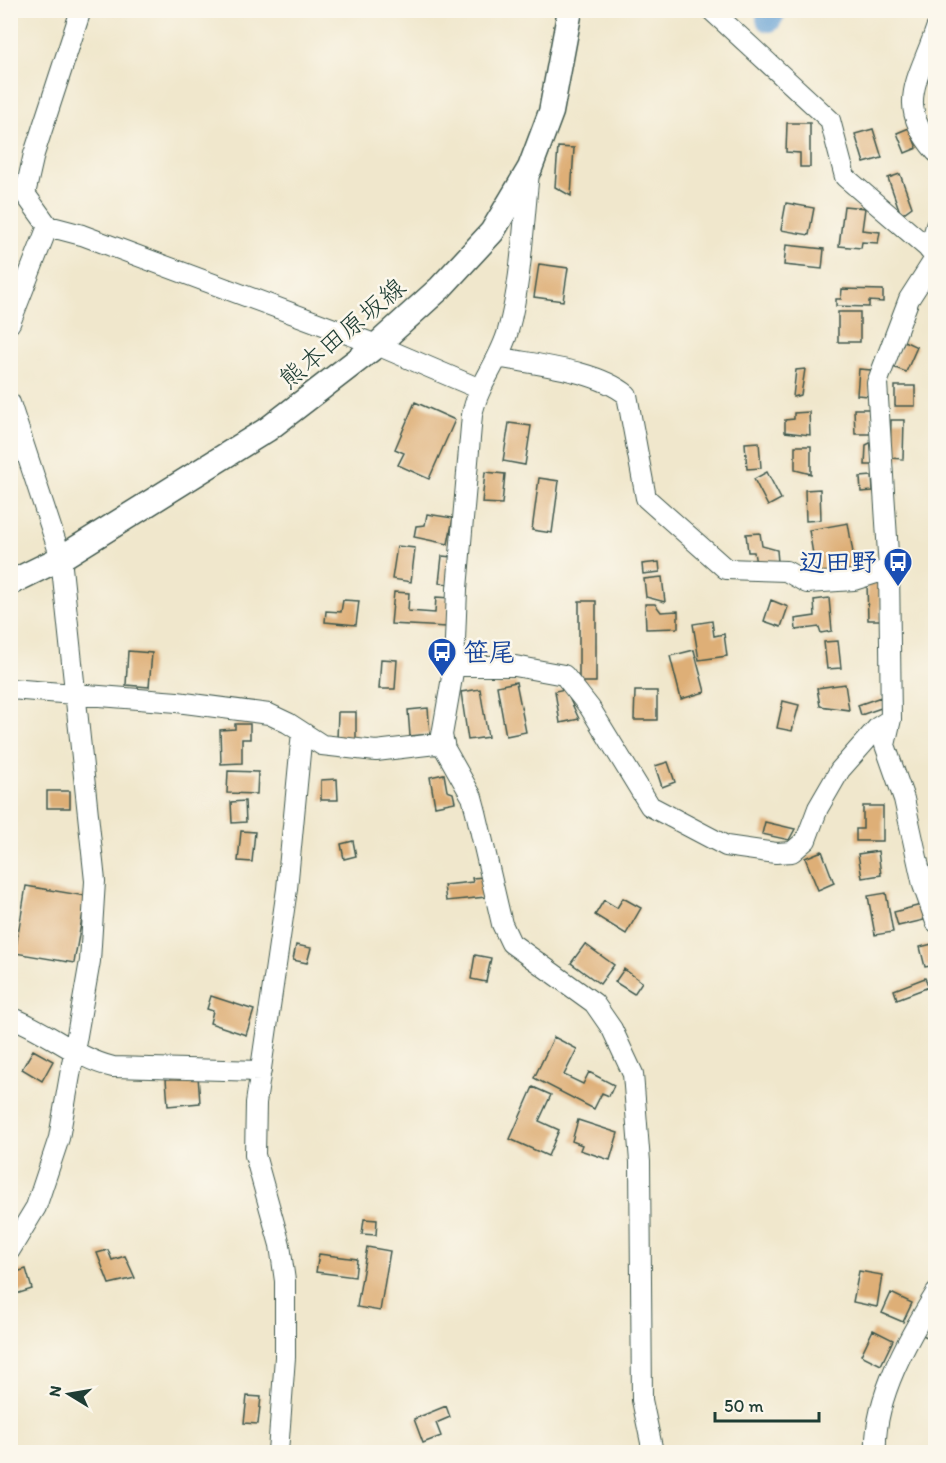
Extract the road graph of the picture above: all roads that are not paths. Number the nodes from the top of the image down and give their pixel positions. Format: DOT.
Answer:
graph roads {
  1 [pos="81,10"];
  2 [pos="570,10"];
  3 [pos="711,10"];
  4 [pos="936,28"];
  5 [pos="936,152"];
  6 [pos="530,168"];
  7 [pos="48,226"];
  8 [pos="936,226"];
  9 [pos="933,254"];
  10 [pos="10,323"];
  11 [pos="377,345"];
  12 [pos="498,357"];
  13 [pos="480,389"];
  14 [pos="10,403"];
  15 [pos="61,558"];
  16 [pos="889,569"];
  17 [pos="10,584"];
  18 [pos="454,666"];
  19 [pos="10,690"];
  20 [pos="75,692"];
  21 [pos="891,719"];
  22 [pos="302,732"];
  23 [pos="444,743"];
  24 [pos="936,922"];
  25 [pos="10,1017"];
  26 [pos="76,1054"];
  27 [pos="261,1071"];
  28 [pos="10,1250"];
  29 [pos="936,1293"];
  30 [pos="278,1452"];
  31 [pos="653,1452"];
  32 [pos="876,1452"];
  1 -- 7 [label="street"];
  2 -- 6 [label="main road, 熊本田原坂線"];
  3 -- 9 [label="street"];
  4 -- 5 [label="street"];
  6 -- 11 [label="main road, 熊本田原坂線"];
  6 -- 12 [label="street"];
  7 -- 10 [label="street"];
  7 -- 11 [label="street"];
  8 -- 9 [label="street"];
  9 -- 16 [label="street"];
  11 -- 13 [label="street"];
  11 -- 15 [label="main road, 熊本田原坂線"];
  12 -- 13 [label="street"];
  12 -- 16 [label="street"];
  13 -- 18 [label="street"];
  14 -- 15 [label="street"];
  15 -- 17 [label="main road, 熊本田原坂線"];
  15 -- 20 [label="street"];
  16 -- 21 [label="street"];
  18 -- 21 [label="street"];
  18 -- 23 [label="street"];
  19 -- 20 [label="street"];
  20 -- 22 [label="street"];
  20 -- 26 [label="street"];
  21 -- 24 [label="street"];
  22 -- 23 [label="street"];
  22 -- 27 [label="street"];
  23 -- 31 [label="street"];
  25 -- 26 [label="street"];
  26 -- 27 [label="street"];
  26 -- 28 [label="street"];
  27 -- 30 [label="street"];
  29 -- 32 [label="street"];
}
